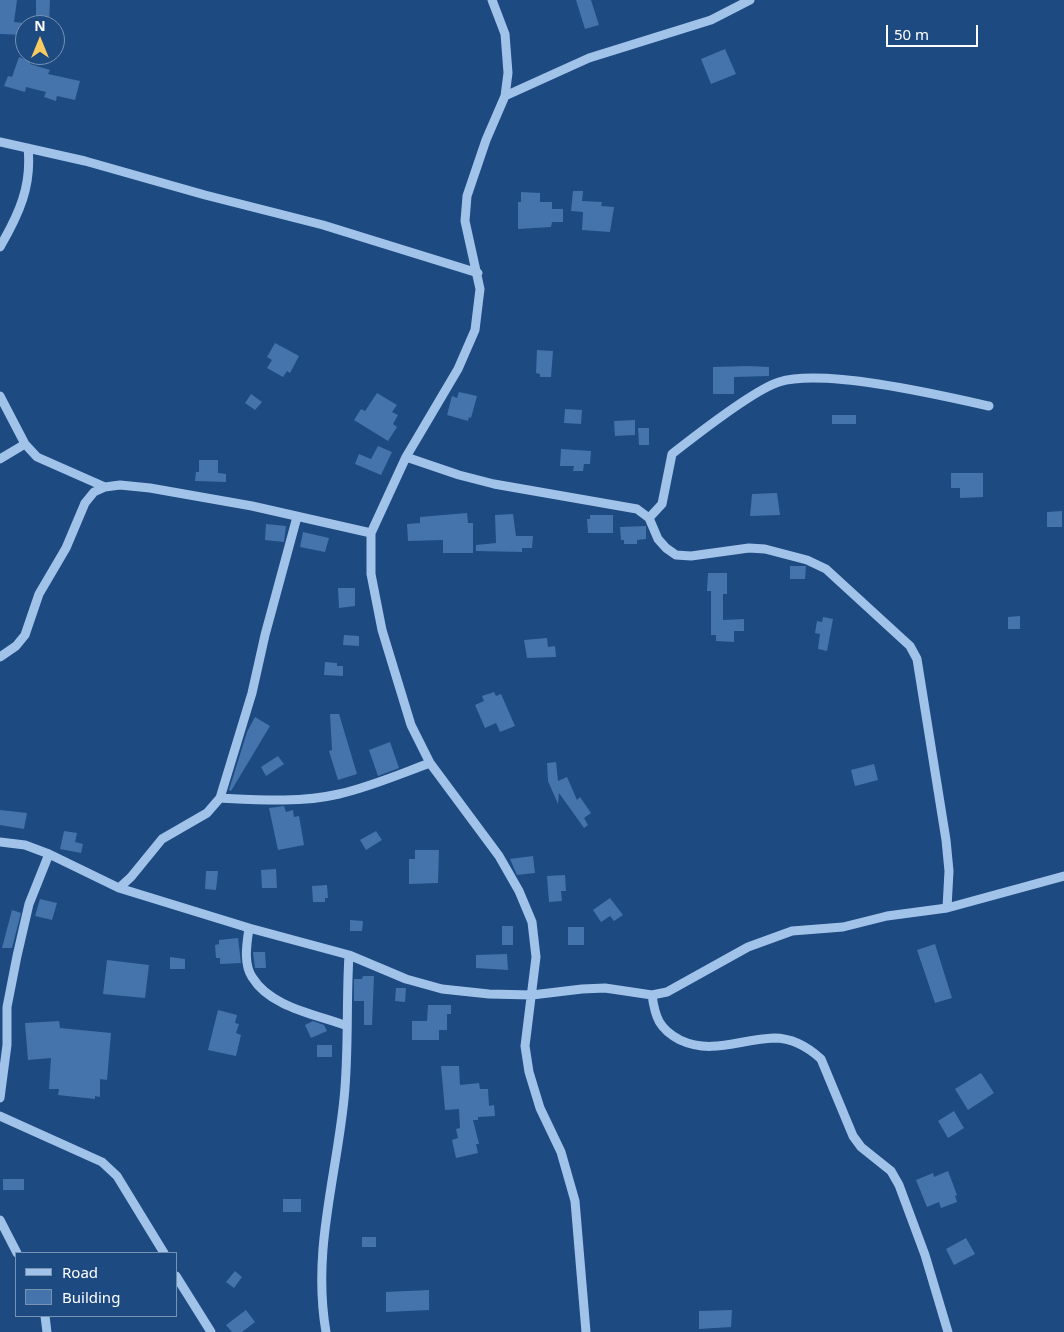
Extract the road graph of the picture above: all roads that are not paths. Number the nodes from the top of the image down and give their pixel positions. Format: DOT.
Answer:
graph roads {
  1 [pos="492,0"];
  2 [pos="750,0"];
  3 [pos="505,96"];
  4 [pos="0,142"];
  5 [pos="28,148"];
  6 [pos="0,247"];
  7 [pos="478,273"];
  8 [pos="0,396"];
  9 [pos="989,406"];
  10 [pos="25,444"];
  11 [pos="406,457"];
  12 [pos="0,459"];
  13 [pos="105,487"];
  14 [pos="297,517"];
  15 [pos="648,518"];
  16 [pos="371,533"];
  17 [pos="0,657"];
  18 [pos="430,763"];
  19 [pos="220,798"];
  20 [pos="0,842"];
  21 [pos="49,854"];
  22 [pos="1064,876"];
  23 [pos="119,888"];
  24 [pos="948,908"];
  25 [pos="249,928"];
  26 [pos="349,955"];
  27 [pos="532,995"];
  28 [pos="652,995"];
  29 [pos="4,1006"];
  30 [pos="347,1026"];
  31 [pos="0,1098"];
  32 [pos="0,1116"];
  33 [pos="0,1220"];
  34 [pos="16,1252"];
  35 [pos="163,1252"];
  36 [pos="178,1279"];
  37 [pos="45,1317"];
  38 [pos="47,1332"];
  39 [pos="211,1332"];
  40 [pos="326,1332"];
  41 [pos="586,1332"];
  42 [pos="948,1332"];
  1 -- 3 [label="street"];
  2 -- 3 [label="street"];
  3 -- 7 [label="street"];
  4 -- 5 [label="street"];
  5 -- 6 [label="street"];
  5 -- 7 [label="street"];
  7 -- 11 [label="street"];
  8 -- 10 [label="street"];
  9 -- 15 [label="street"];
  10 -- 12 [label="street"];
  10 -- 13 [label="street"];
  11 -- 15 [label="street"];
  11 -- 16 [label="street"];
  13 -- 14 [label="street"];
  13 -- 17 [label="street"];
  14 -- 16 [label="street"];
  14 -- 19 [label="street"];
  15 -- 24 [label="street"];
  16 -- 18 [label="street"];
  18 -- 19 [label="street"];
  18 -- 27 [label="street"];
  19 -- 23 [label="street"];
  20 -- 21 [label="street"];
  21 -- 23 [label="street"];
  21 -- 29 [label="street"];
  22 -- 24 [label="street"];
  23 -- 25 [label="street"];
  24 -- 28 [label="street"];
  25 -- 26 [label="street"];
  25 -- 30 [label="street"];
  26 -- 27 [label="street"];
  26 -- 30 [label="street"];
  27 -- 28 [label="street"];
  27 -- 41 [label="street"];
  28 -- 42 [label="street"];
  29 -- 31 [label="street"];
  30 -- 40 [label="street"];
  32 -- 35 [label="street"];
  33 -- 34 [label="street"];
  36 -- 39 [label="street"];
  37 -- 38 [label="street"];
}
